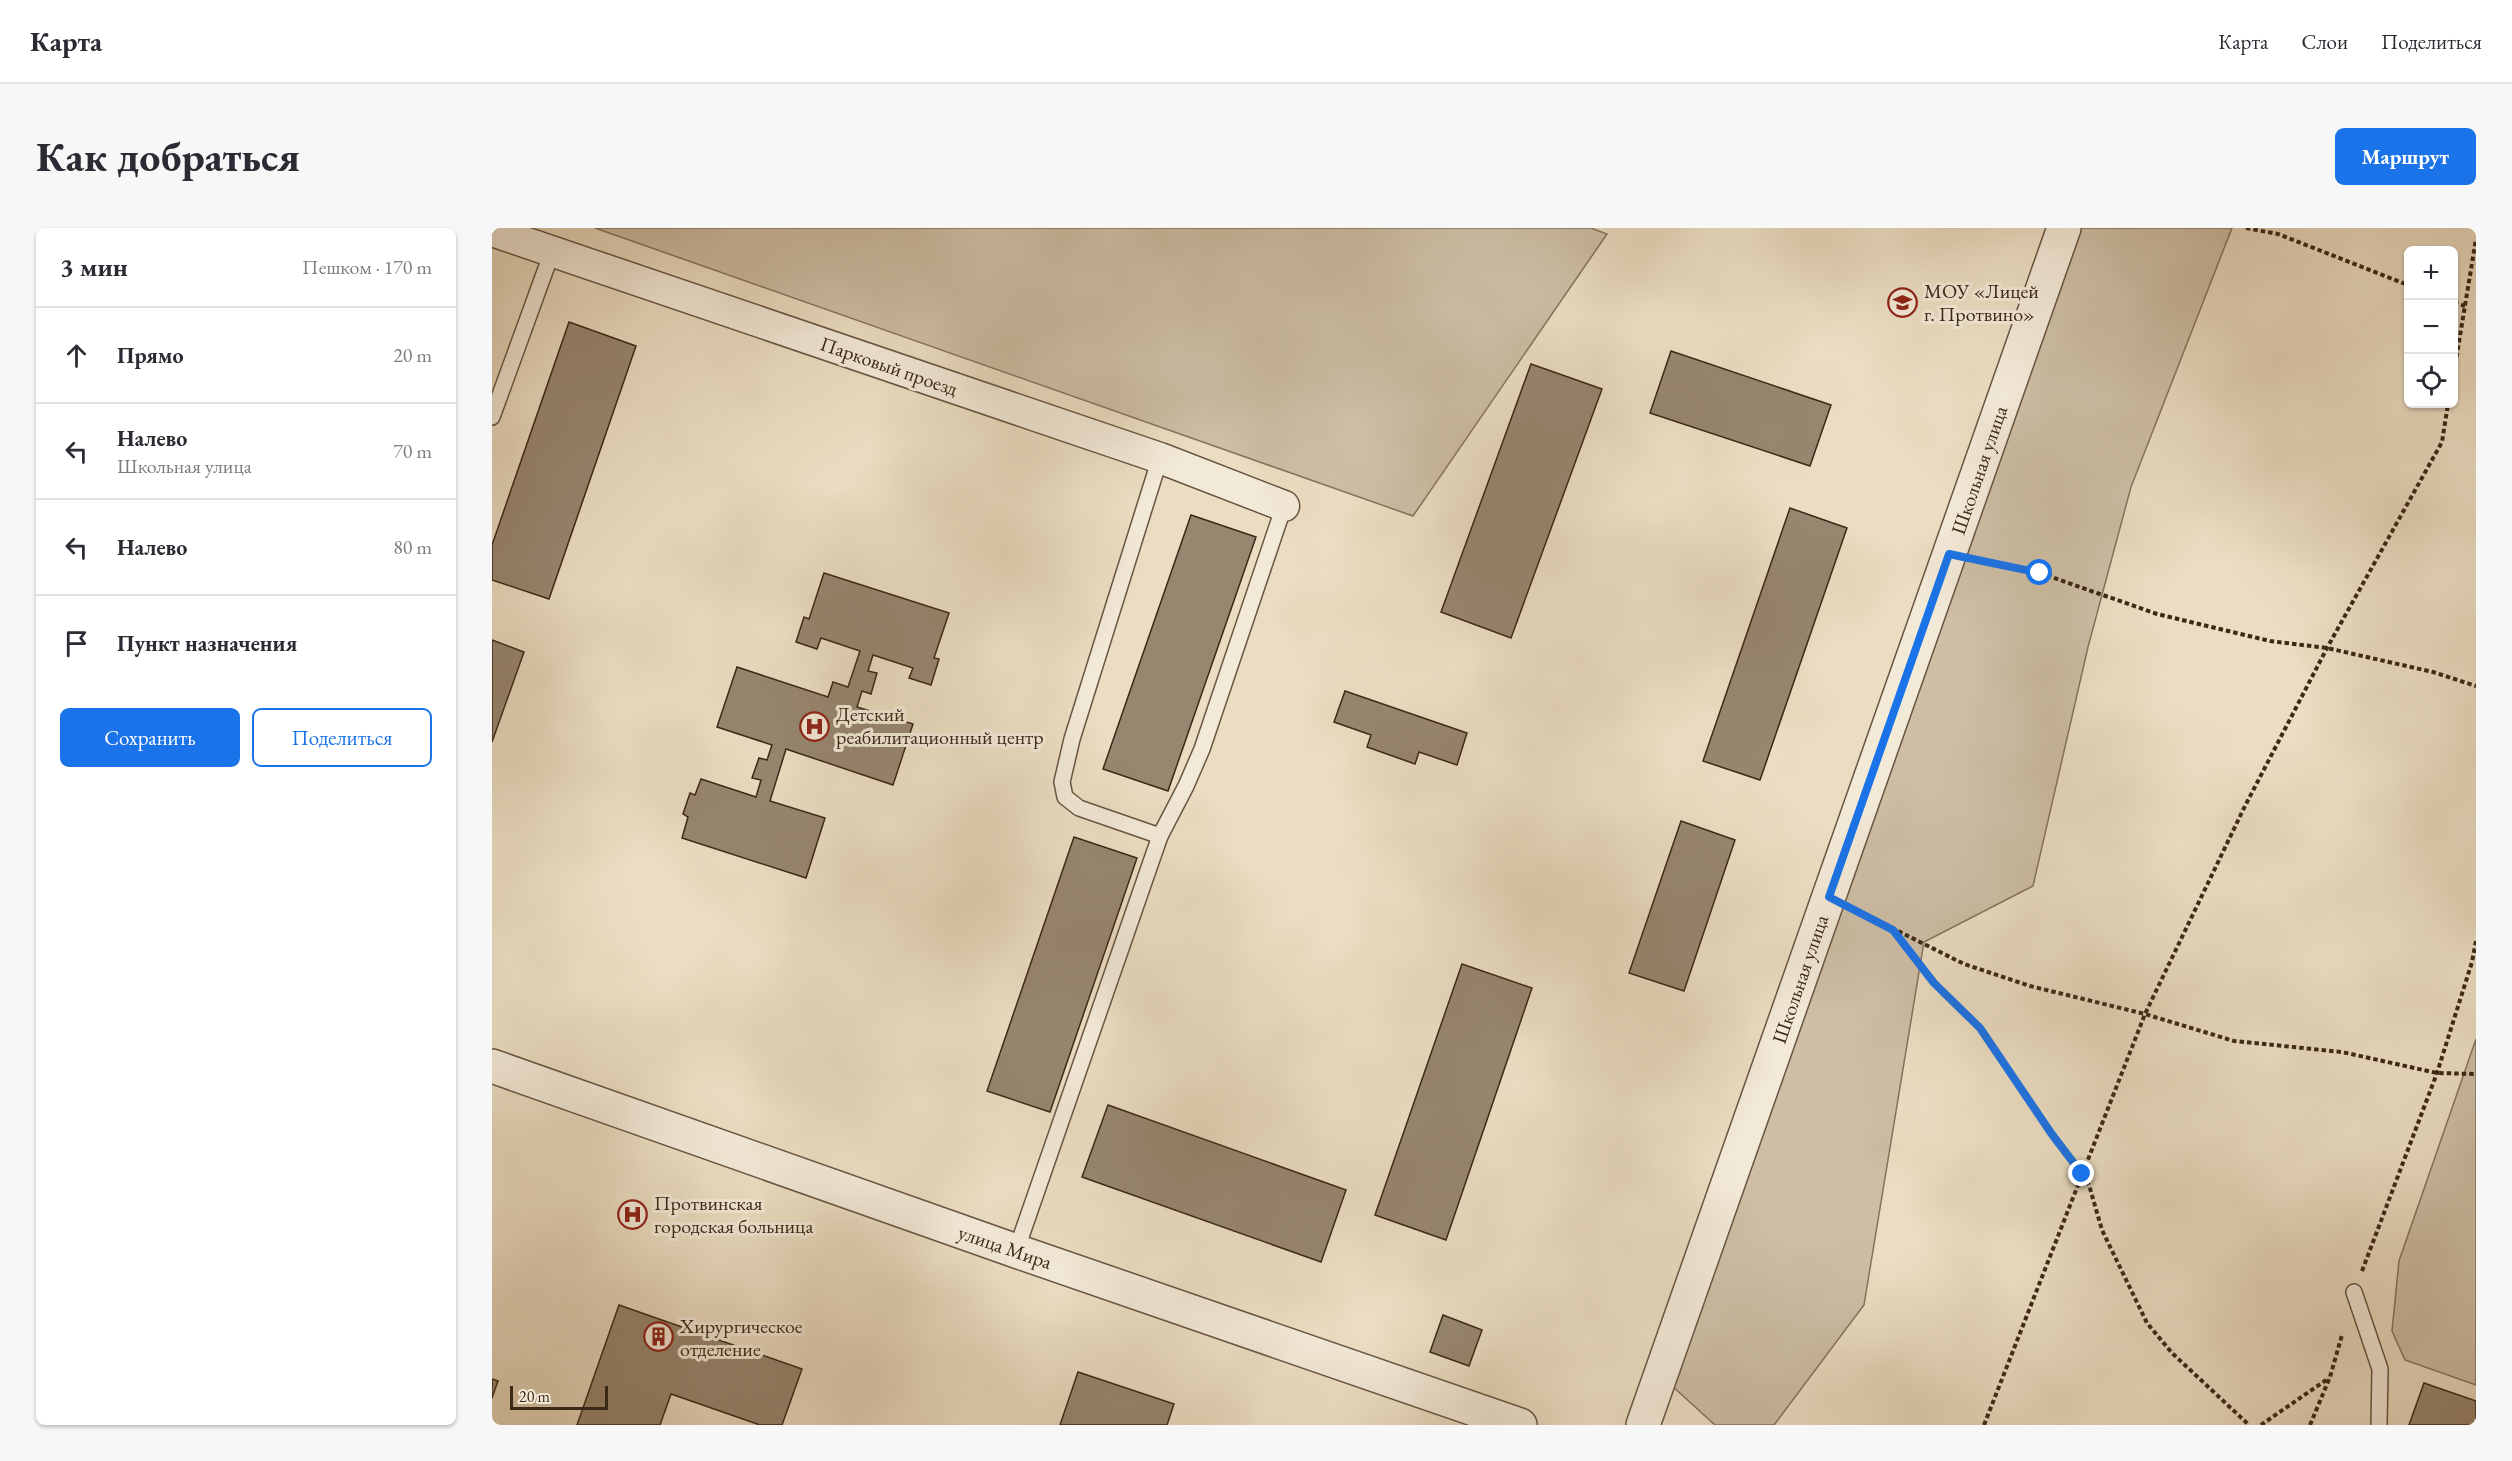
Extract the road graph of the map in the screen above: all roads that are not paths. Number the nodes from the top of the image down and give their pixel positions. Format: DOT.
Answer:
graph roads {
  1 [pos="2064,228"];
  2 [pos="492,231"];
  3 [pos="552,252"];
  4 [pos="492,417"];
  5 [pos="1160,458"];
  6 [pos="1284,506"];
  7 [pos="1160,836"];
  8 [pos="492,1066"];
  9 [pos="1016,1251"];
  10 [pos="2354,1292"];
  11 [pos="1520,1425"];
  12 [pos="1643,1425"];
  13 [pos="2379,1425"];
  1 -- 12 [label="street, Школьная улица"];
  2 -- 3 [label="street, Парковый проезд"];
  3 -- 4 [label="lane"];
  3 -- 5 [label="street, Парковый проезд"];
  5 -- 6 [label="street, Парковый проезд"];
  5 -- 7 [label="lane"];
  6 -- 7 [label="lane"];
  7 -- 9 [label="lane"];
  8 -- 9 [label="street, улица Мира"];
  9 -- 11 [label="street, улица Мира"];
  10 -- 13 [label="lane"];
}
